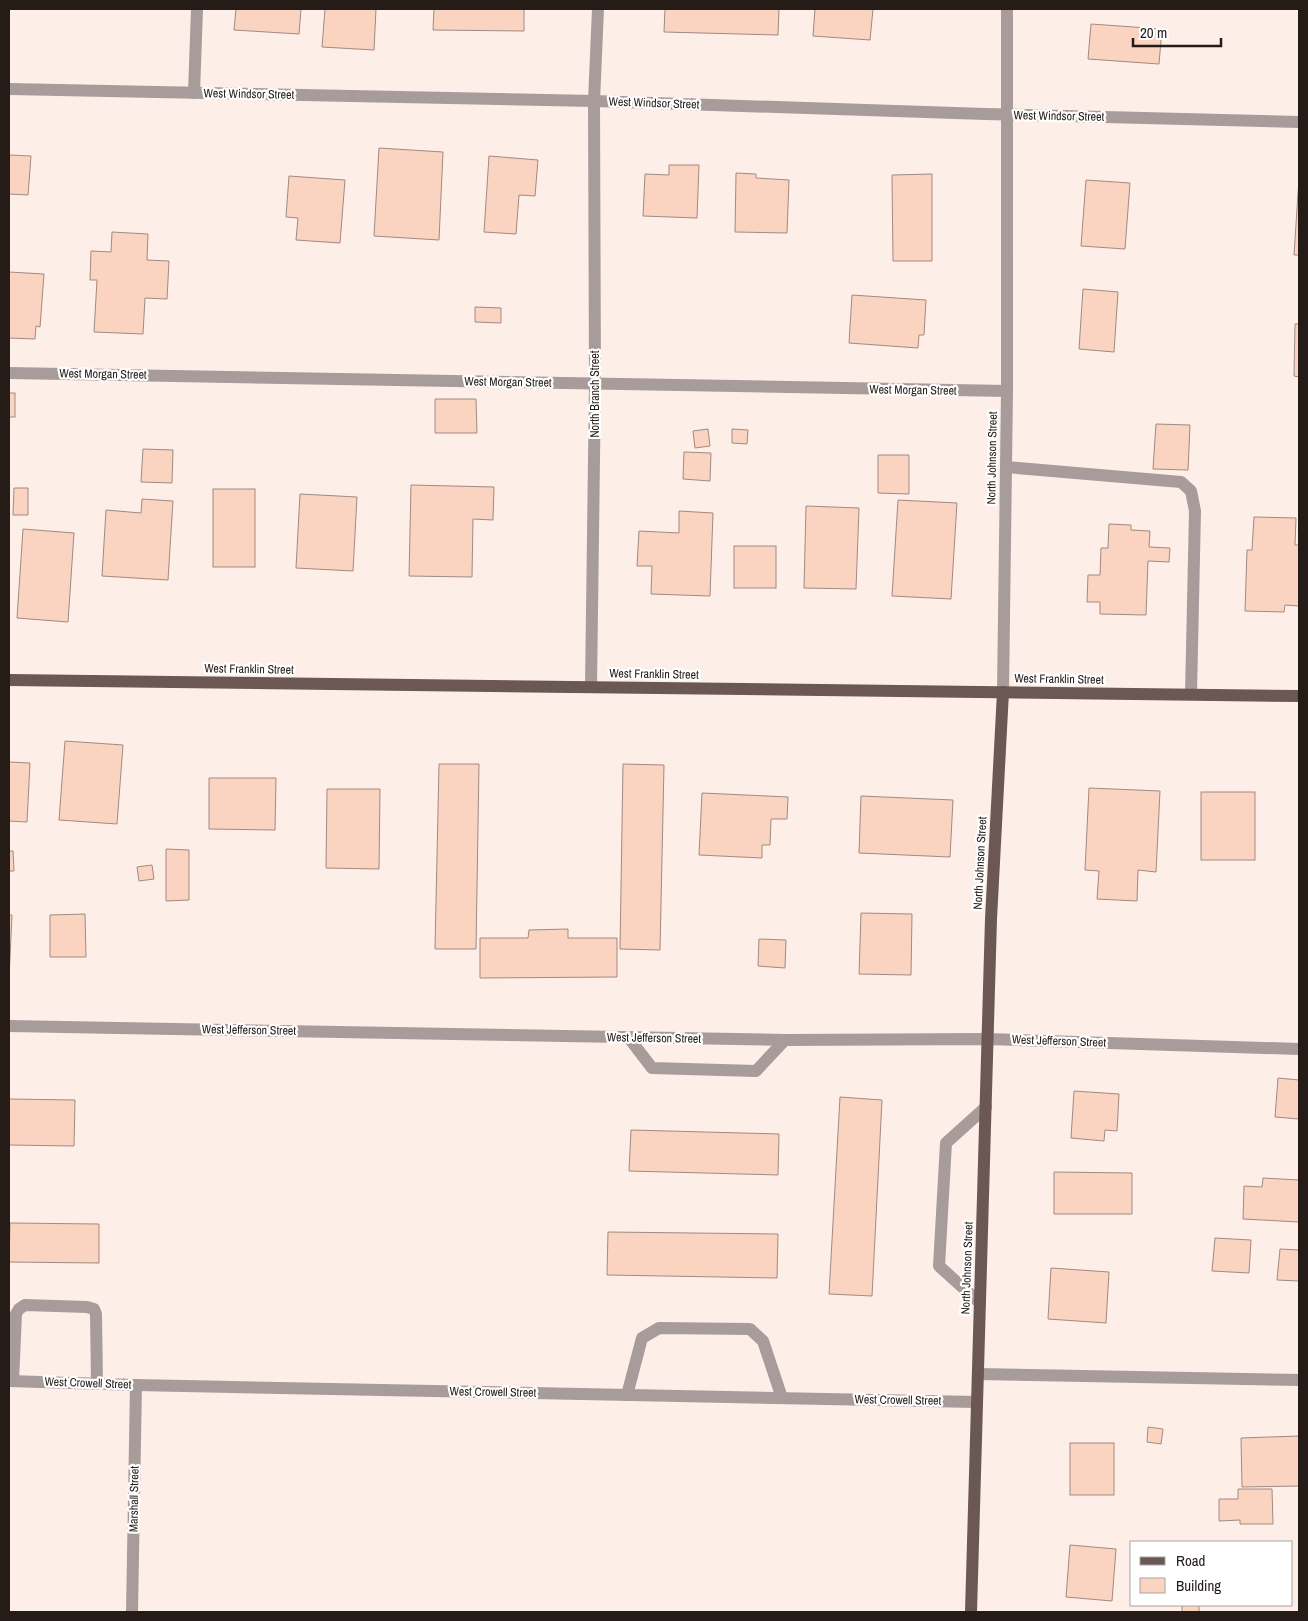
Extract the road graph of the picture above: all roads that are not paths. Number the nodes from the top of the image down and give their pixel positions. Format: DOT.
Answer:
graph roads {
  1 [pos="197,9"];
  2 [pos="598,9"];
  3 [pos="1007,9"];
  4 [pos="9,89"];
  5 [pos="194,93"];
  6 [pos="594,101"];
  7 [pos="1006,114"];
  8 [pos="1299,122"];
  9 [pos="9,373"];
  10 [pos="595,383"];
  11 [pos="1007,391"];
  12 [pos="1006,467"];
  13 [pos="9,680"];
  14 [pos="591,687"];
  15 [pos="1002,692"];
  16 [pos="1191,694"];
  17 [pos="1299,696"];
  18 [pos="9,1026"];
  19 [pos="629,1038"];
  20 [pos="988,1039"];
  21 [pos="785,1040"];
  22 [pos="1299,1049"];
  23 [pos="986,1107"];
  24 [pos="980,1304"];
  25 [pos="978,1374"];
  26 [pos="1299,1380"];
  27 [pos="11,1381"];
  28 [pos="97,1384"];
  29 [pos="136,1385"];
  30 [pos="627,1395"];
  31 [pos="782,1398"];
  32 [pos="977,1402"];
  33 [pos="132,1612"];
  34 [pos="971,1612"];
  1 -- 5 [label="street"];
  2 -- 6 [label="street, North Branch Street"];
  3 -- 7 [label="street, North Johnson Street"];
  4 -- 5 [label="street, West Windsor Street"];
  5 -- 6 [label="street, West Windsor Street"];
  6 -- 7 [label="street, West Windsor Street"];
  6 -- 10 [label="street, North Branch Street"];
  7 -- 8 [label="street, West Windsor Street"];
  7 -- 11 [label="street, North Johnson Street"];
  9 -- 10 [label="street, West Morgan Street"];
  10 -- 11 [label="street, West Morgan Street"];
  10 -- 14 [label="street, North Branch Street"];
  11 -- 12 [label="street, North Johnson Street"];
  12 -- 15 [label="street, North Johnson Street"];
  12 -- 16 [label="street"];
  13 -- 14 [label="main road, West Franklin Street"];
  14 -- 15 [label="main road, West Franklin Street"];
  15 -- 16 [label="main road, West Franklin Street"];
  15 -- 20 [label="main road, North Johnson Street"];
  16 -- 17 [label="main road, West Franklin Street"];
  18 -- 19 [label="street, West Jefferson Street"];
  19 -- 21 [label="street, West Jefferson Street"];
  19 -- 21 [label="street"];
  20 -- 21 [label="street, West Jefferson Street"];
  20 -- 22 [label="street, West Jefferson Street"];
  20 -- 23 [label="main road, North Johnson Street"];
  23 -- 24 [label="main road, North Johnson Street"];
  23 -- 24 [label="street"];
  24 -- 25 [label="main road, North Johnson Street"];
  25 -- 26 [label="street"];
  25 -- 32 [label="main road, North Johnson Street"];
  27 -- 28 [label="street, West Crowell Street"];
  27 -- 28 [label="street"];
  28 -- 29 [label="street, West Crowell Street"];
  29 -- 30 [label="street, West Crowell Street"];
  29 -- 33 [label="street, Marshall Street"];
  30 -- 31 [label="street, West Crowell Street"];
  30 -- 31 [label="street"];
  31 -- 32 [label="street, West Crowell Street"];
  32 -- 34 [label="main road, North Johnson Street"];
}
